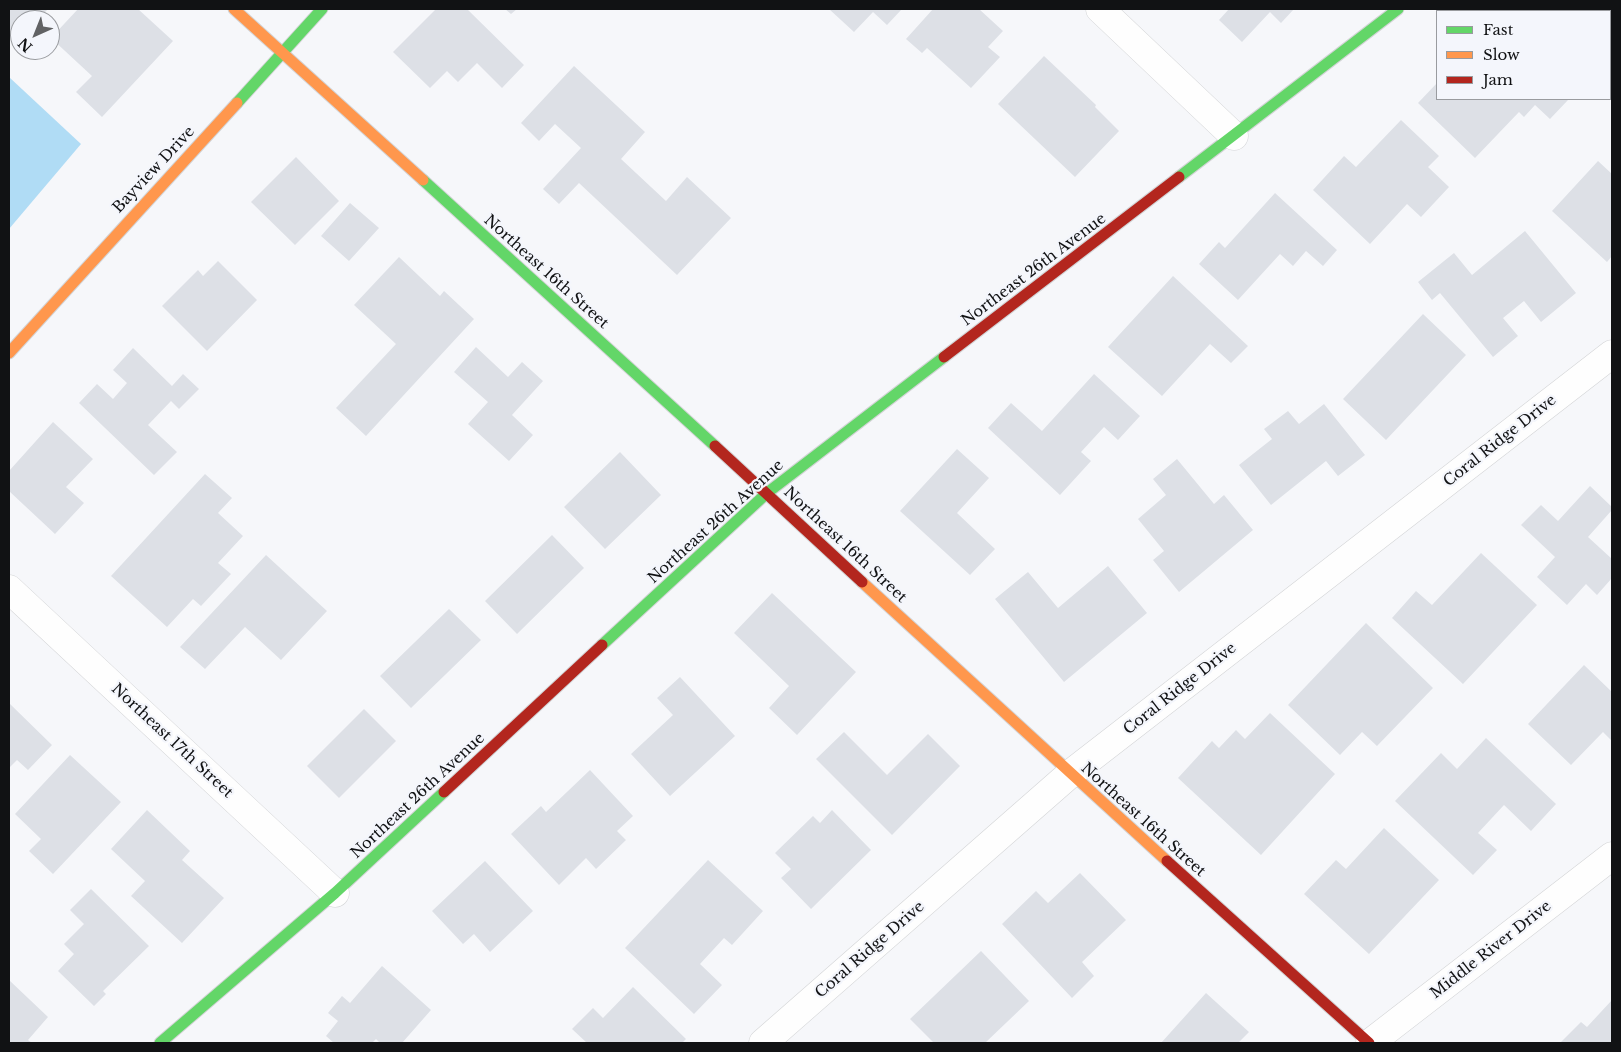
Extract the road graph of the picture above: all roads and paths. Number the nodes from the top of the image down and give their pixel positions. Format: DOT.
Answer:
graph roads {
  1 [pos="234,9"];
  2 [pos="322,9"];
  3 [pos="1100,9"];
  4 [pos="1398,9"];
  5 [pos="282,53"];
  6 [pos="1234,136"];
  7 [pos="9,353"];
  8 [pos="1612,354"];
  9 [pos="767,493"];
  10 [pos="9,589"];
  11 [pos="1070,774"];
  12 [pos="1612,856"];
  13 [pos="335,893"];
  14 [pos="160,1043"];
  15 [pos="763,1043"];
  16 [pos="1370,1043"];
  1 -- 5 [label="street, Northeast 16th Street"];
  2 -- 5 [label="street, Bayview Drive"];
  3 -- 6 [label="street"];
  4 -- 6 [label="street, Northeast 26th Avenue"];
  5 -- 7 [label="street, Bayview Drive"];
  5 -- 9 [label="street, Northeast 16th Street"];
  6 -- 9 [label="street, Northeast 26th Avenue"];
  8 -- 11 [label="street, Coral Ridge Drive"];
  9 -- 11 [label="street, Northeast 16th Street"];
  9 -- 13 [label="street, Northeast 26th Avenue"];
  10 -- 13 [label="street, Northeast 17th Street"];
  11 -- 15 [label="street, Coral Ridge Drive"];
  11 -- 16 [label="street, Northeast 16th Street"];
  12 -- 16 [label="street, Middle River Drive"];
  13 -- 14 [label="street, Northeast 26th Avenue"];
}
